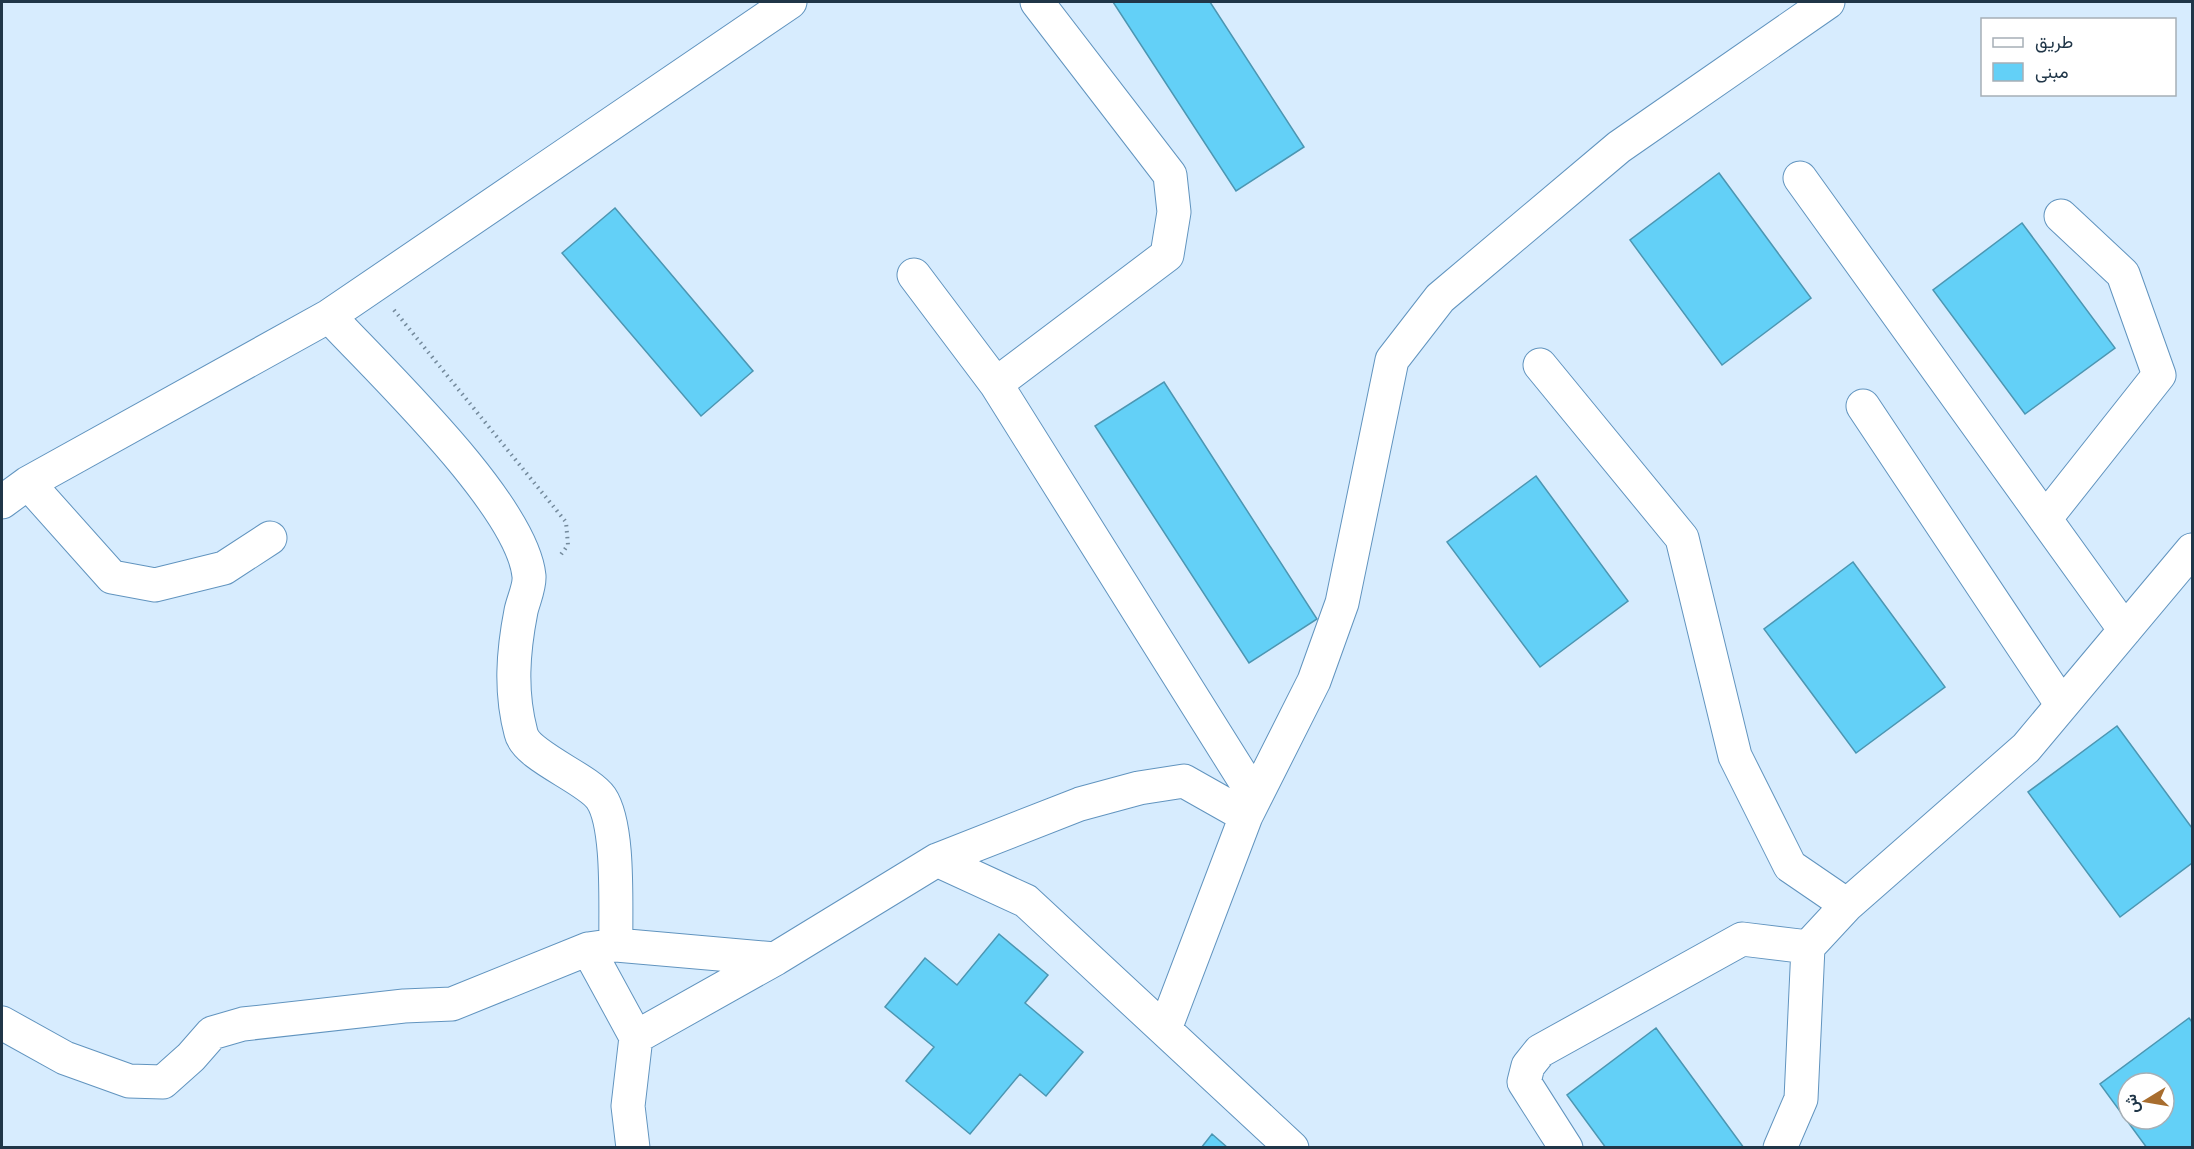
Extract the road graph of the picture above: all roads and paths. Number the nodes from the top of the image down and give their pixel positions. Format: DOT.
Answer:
graph roads {
  1 [pos="790,2"];
  2 [pos="1037,2"];
  3 [pos="1828,2"];
  4 [pos="1800,178"];
  5 [pos="2061,216"];
  6 [pos="914,275"];
  7 [pos="329,316"];
  8 [pos="1540,365"];
  9 [pos="996,384"];
  10 [pos="1863,406"];
  11 [pos="28,483"];
  12 [pos="2,502"];
  13 [pos="2045,519"];
  14 [pos="270,538"];
  15 [pos="2193,550"];
  16 [pos="2125,630"];
  17 [pos="2062,705"];
  18 [pos="1251,807"];
  19 [pos="937,860"];
  20 [pos="1847,905"];
  21 [pos="602,947"];
  22 [pos="1808,948"];
  23 [pos="775,959"];
  24 [pos="2,1023"];
  25 [pos="1164,1029"];
  26 [pos="636,1037"];
  27 [pos="633,1148"];
  28 [pos="1292,1148"];
  29 [pos="1566,1148"];
  30 [pos="1780,1148"];
  1 -- 7 [label="street"];
  2 -- 9 [label="street"];
  3 -- 18 [label="street"];
  4 -- 13 [label="street"];
  5 -- 13 [label="street"];
  6 -- 9 [label="street"];
  7 -- 11 [label="street"];
  7 -- 21 [label="street"];
  8 -- 20 [label="street"];
  9 -- 18 [label="street"];
  10 -- 17 [label="street"];
  11 -- 12 [label="street"];
  11 -- 14 [label="street"];
  13 -- 16 [label="street"];
  15 -- 16 [label="street"];
  16 -- 17 [label="street"];
  17 -- 20 [label="street"];
  18 -- 19 [label="street"];
  18 -- 25 [label="street"];
  19 -- 23 [label="street"];
  19 -- 25 [label="street"];
  20 -- 22 [label="street"];
  21 -- 23 [label="street"];
  21 -- 24 [label="street"];
  21 -- 26 [label="street"];
  22 -- 29 [label="street"];
  22 -- 30 [label="street"];
  23 -- 26 [label="street"];
  25 -- 28 [label="street"];
  26 -- 27 [label="street"];
}
